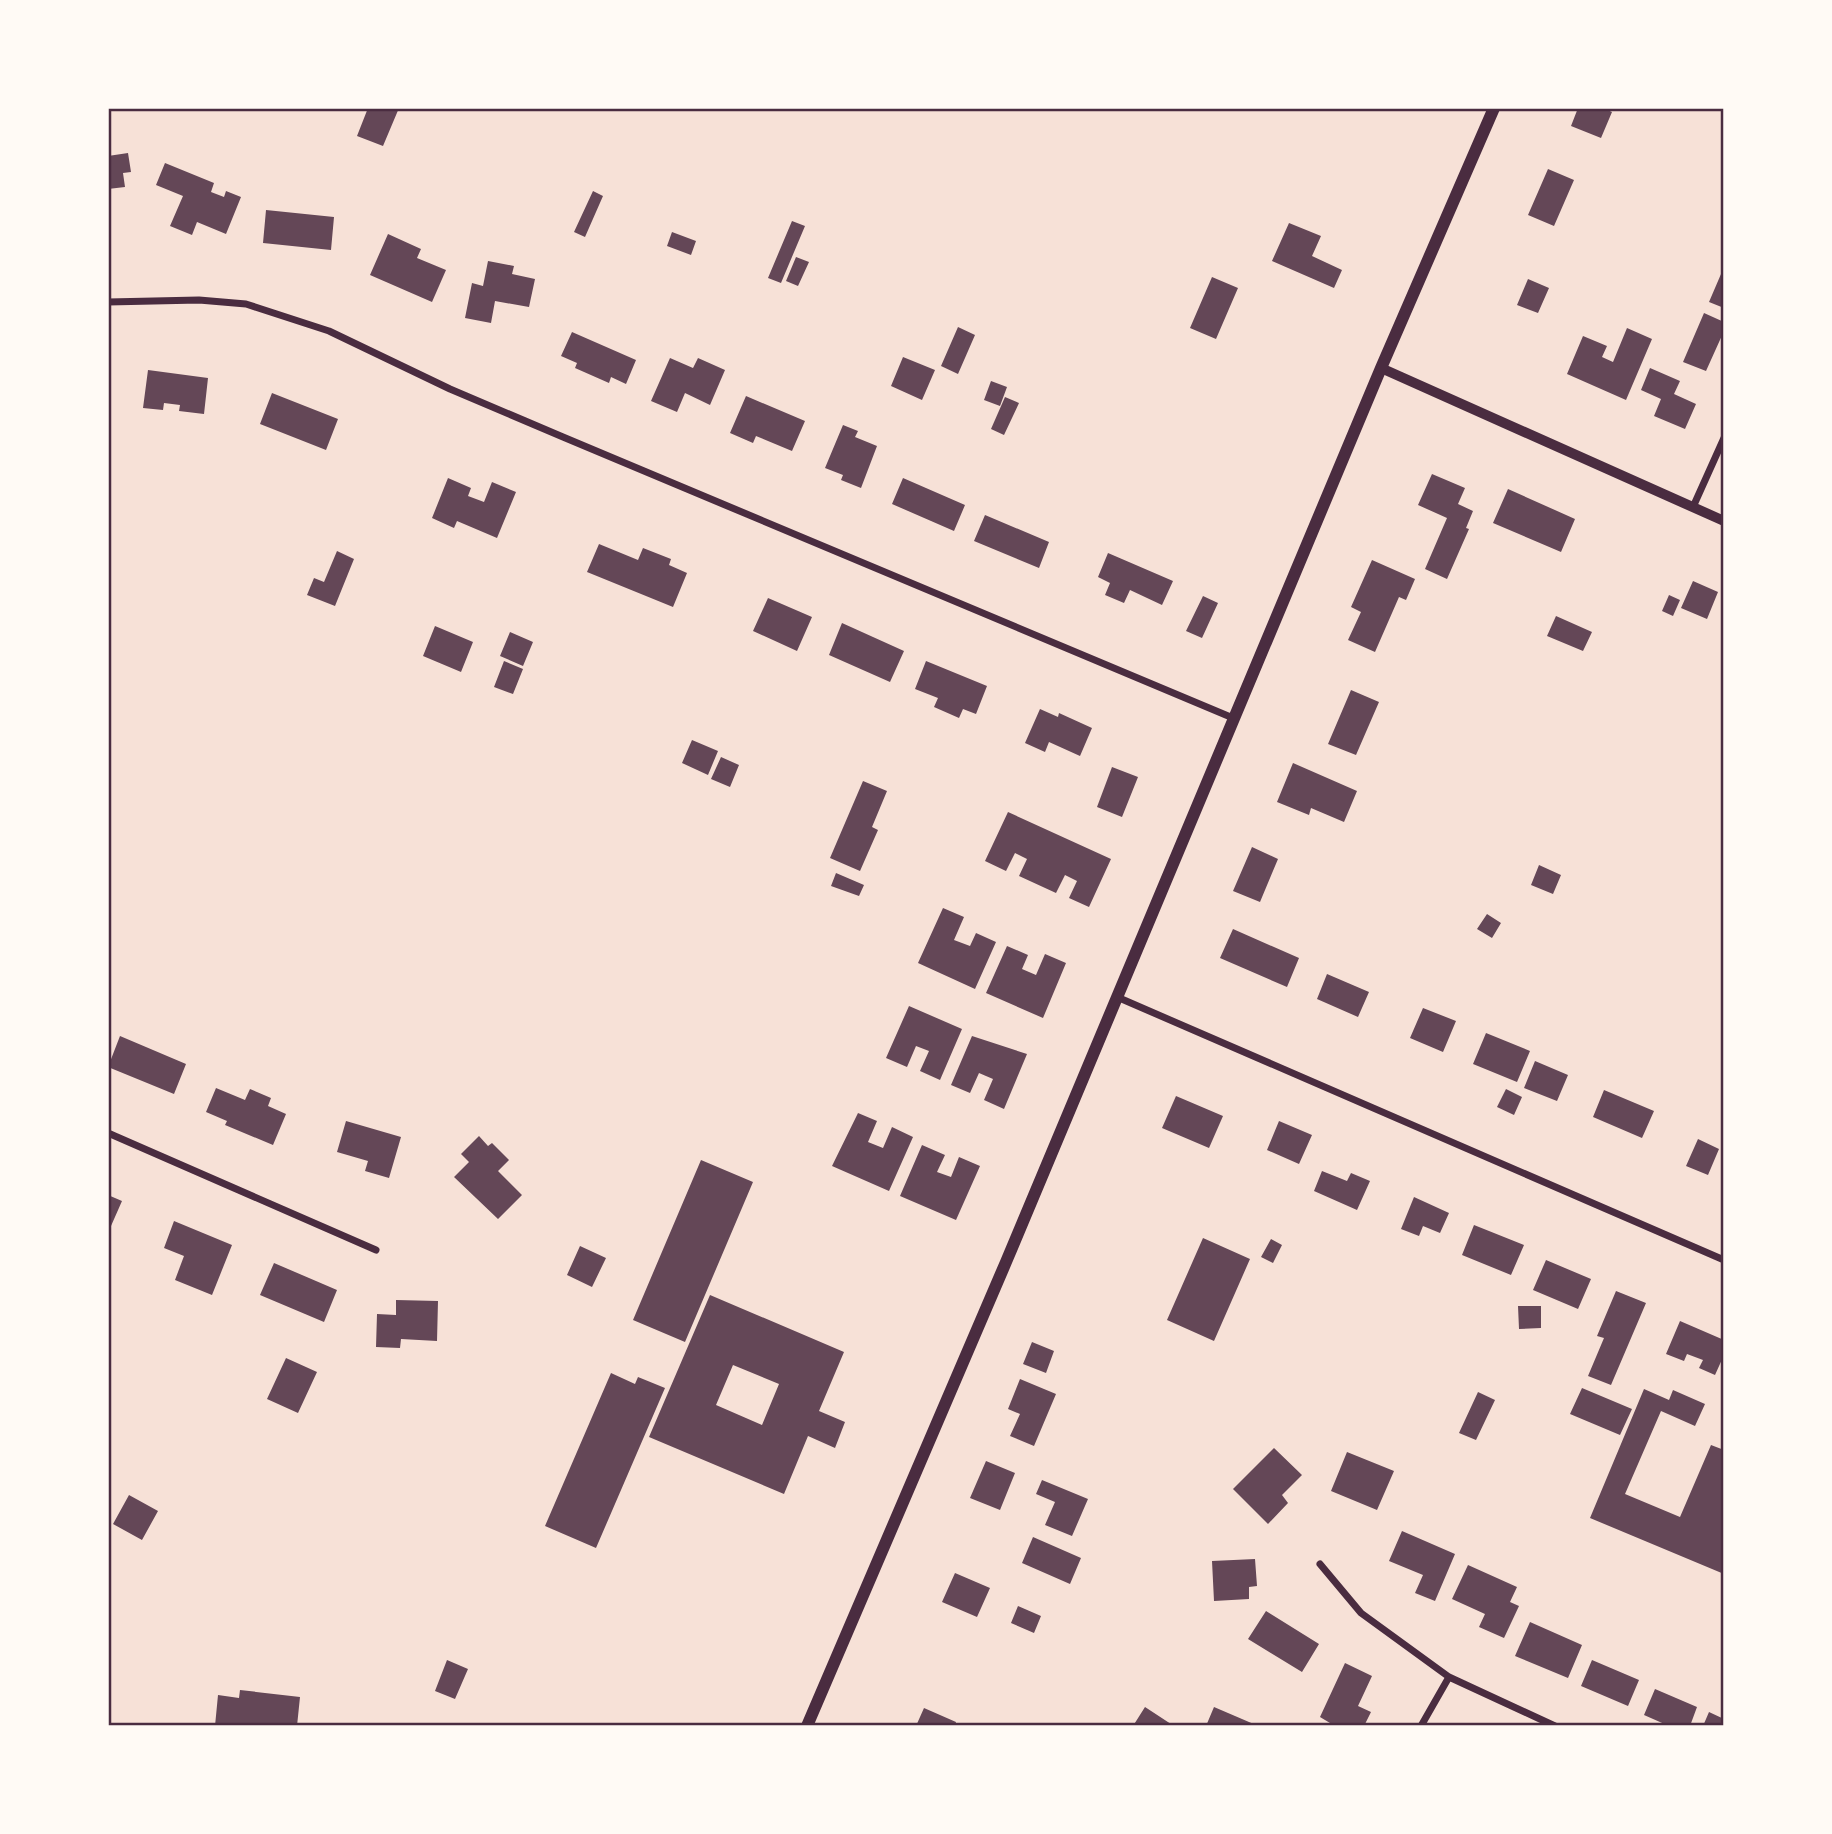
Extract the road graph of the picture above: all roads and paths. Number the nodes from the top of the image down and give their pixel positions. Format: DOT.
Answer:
graph roads {
  1 [pos="1494,108"];
  2 [pos="108,302"];
  3 [pos="1381,368"];
  4 [pos="1724,438"];
  5 [pos="1693,508"];
  6 [pos="1724,521"];
  7 [pos="1233,718"];
  8 [pos="1116,997"];
  9 [pos="108,1133"];
  10 [pos="376,1250"];
  11 [pos="1724,1260"];
  12 [pos="1320,1564"];
  13 [pos="1449,1676"];
  14 [pos="807,1726"];
  15 [pos="1421,1726"];
  16 [pos="1555,1726"];
  1 -- 3 [label="main road"];
  2 -- 7 [label="street"];
  3 -- 5 [label="street"];
  3 -- 7 [label="main road"];
  4 -- 5 [label="street"];
  5 -- 6 [label="street"];
  7 -- 8 [label="main road"];
  8 -- 11 [label="street"];
  8 -- 14 [label="main road"];
  9 -- 10 [label="street"];
  12 -- 13 [label="street"];
  13 -- 15 [label="street"];
  13 -- 16 [label="street"];
}
